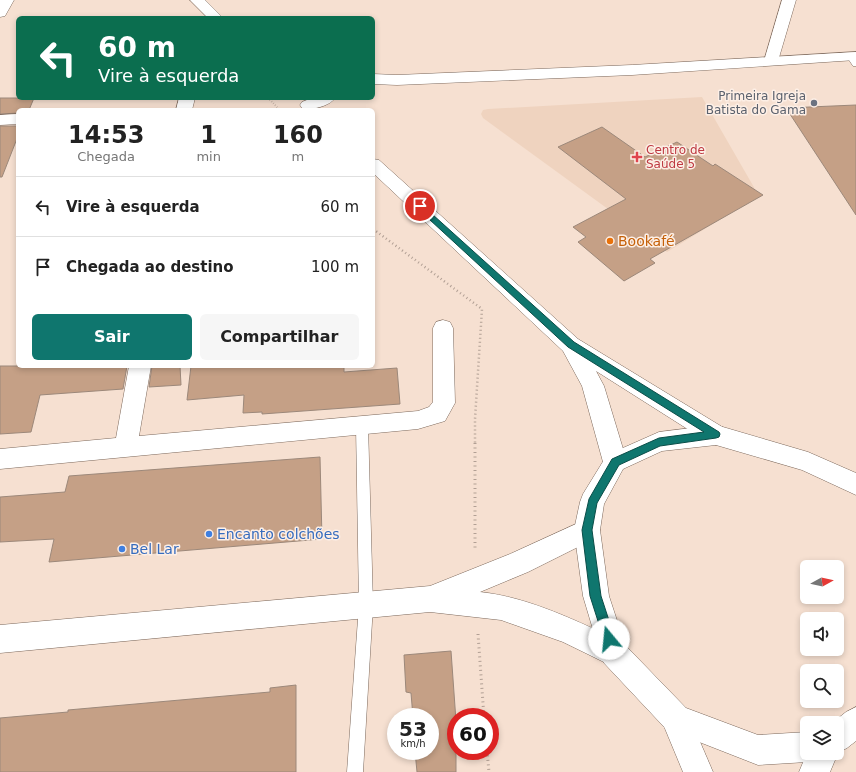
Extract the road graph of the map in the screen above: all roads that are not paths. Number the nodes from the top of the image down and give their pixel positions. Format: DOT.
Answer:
graph roads {
  1 [pos="7,0"];
  2 [pos="197,0"];
  3 [pos="789,0"];
  4 [pos="0,13"];
  5 [pos="214,16"];
  6 [pos="854,59"];
  7 [pos="771,61"];
  8 [pos="375,79"];
  9 [pos="396,80"];
  10 [pos="375,85"];
  11 [pos="320,100"];
  12 [pos="307,104"];
  13 [pos="16,119"];
  14 [pos="0,120"];
  15 [pos="375,166"];
  16 [pos="443,328"];
  17 [pos="571,344"];
  18 [pos="140,368"];
  19 [pos="362,425"];
  20 [pos="716,434"];
  21 [pos="126,446"];
  22 [pos="0,458"];
  23 [pos="615,462"];
  24 [pos="856,484"];
  25 [pos="587,530"];
  26 [pos="475,593"];
  27 [pos="366,605"];
  28 [pos="0,639"];
  29 [pos="614,653"];
  30 [pos="676,719"];
  31 [pos="856,722"];
  32 [pos="844,732"];
  33 [pos="800,747"];
  34 [pos="820,760"];
  35 [pos="355,772"];
  36 [pos="698,772"];
  37 [pos="814,772"];
  1 -- 4 [label="street"];
  2 -- 5 [label="street"];
  3 -- 7 [label="street"];
  6 -- 7 [label="street"];
  7 -- 9 [label="street"];
  8 -- 9 [label="street"];
  9 -- 10 [label="street"];
  11 -- 12 [label="street"];
  13 -- 14 [label="street"];
  15 -- 17 [label="street"];
  16 -- 19 [label="street"];
  17 -- 20 [label="street"];
  17 -- 23 [label="street"];
  18 -- 21 [label="street"];
  19 -- 21 [label="street"];
  19 -- 27 [label="lane"];
  20 -- 23 [label="street"];
  20 -- 24 [label="street"];
  21 -- 22 [label="street"];
  23 -- 25 [label="street"];
  25 -- 26 [label="street"];
  25 -- 29 [label="street"];
  26 -- 27 [label="street"];
  26 -- 29 [label="street"];
  27 -- 28 [label="street"];
  27 -- 35 [label="lane"];
  29 -- 30 [label="street"];
  30 -- 33 [label="street"];
  30 -- 36 [label="street"];
  31 -- 32 [label="street"];
  34 -- 37 [label="street"];
}
